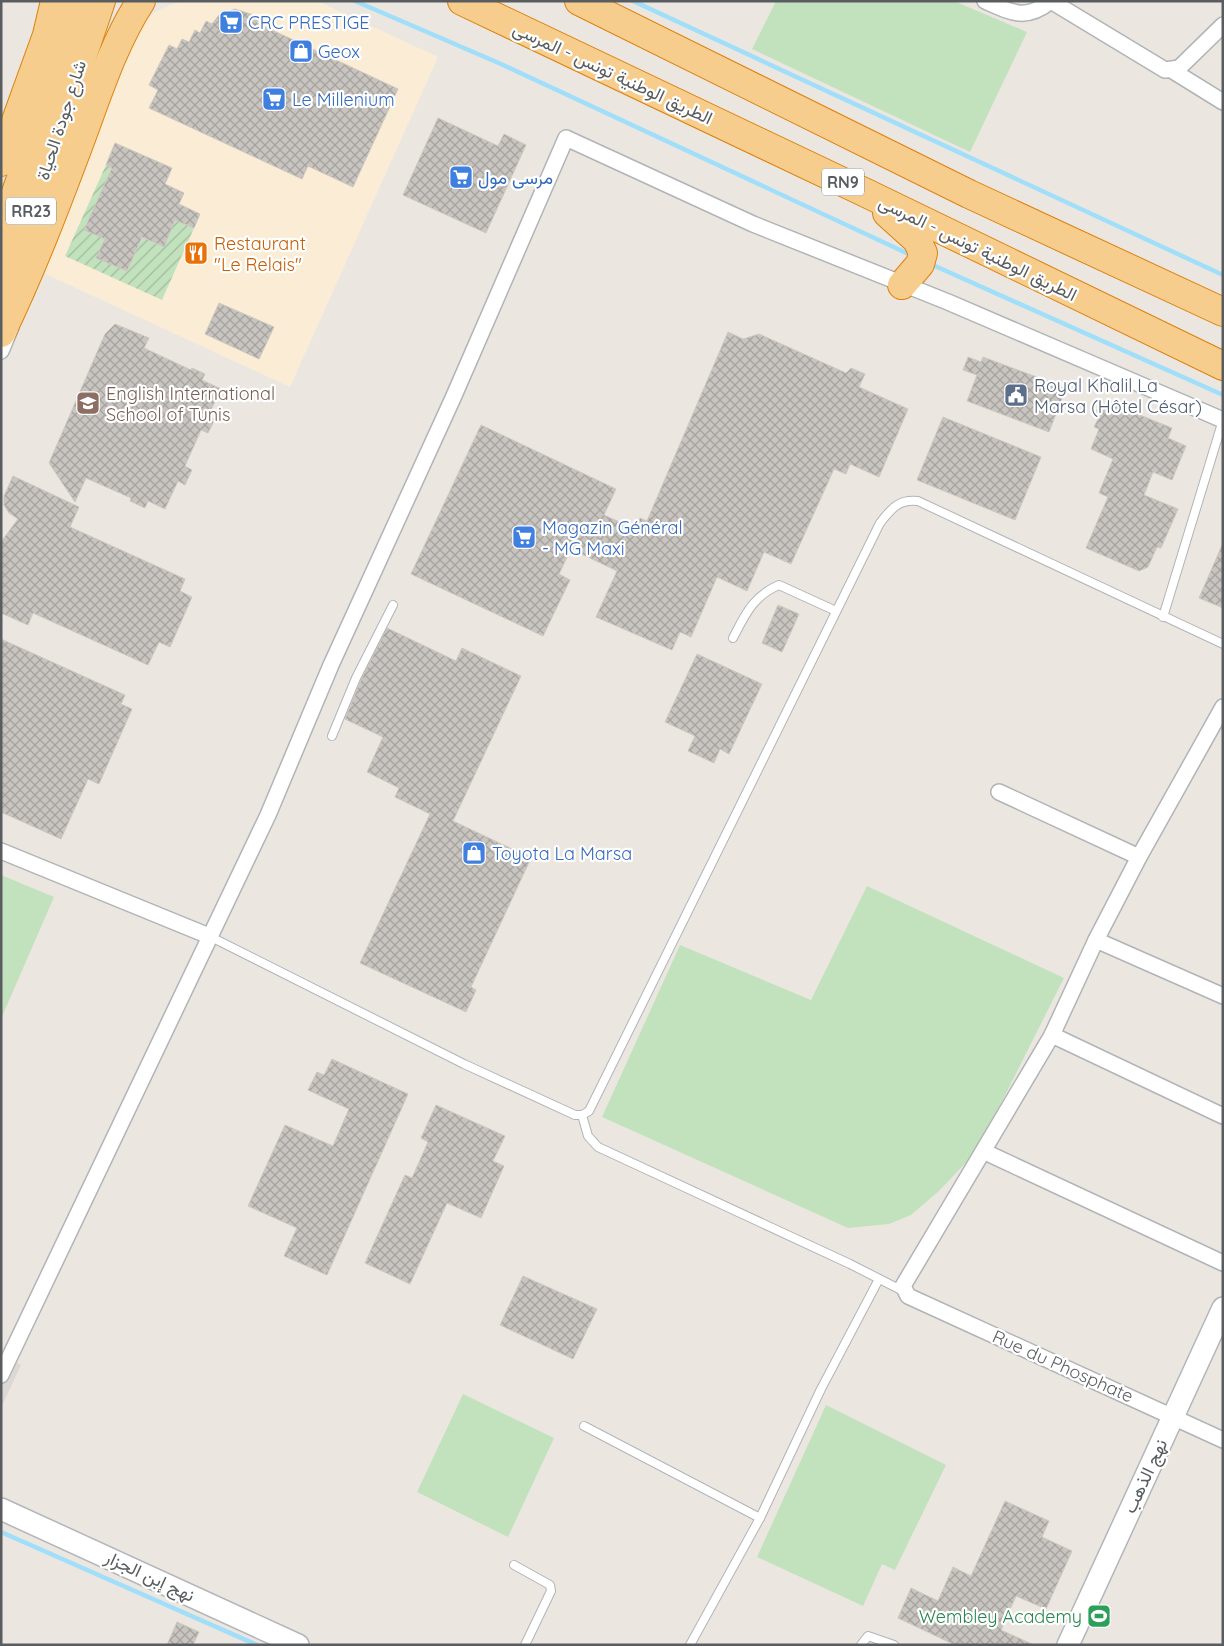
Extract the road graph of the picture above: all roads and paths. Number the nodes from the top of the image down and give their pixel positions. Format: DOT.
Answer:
graph roads {
  1 [pos="39,1"];
  2 [pos="55,1"];
  3 [pos="76,1"];
  4 [pos="101,1"];
  5 [pos="150,1"];
  6 [pos="452,1"];
  7 [pos="462,1"];
  8 [pos="579,1"];
  9 [pos="986,1"];
  10 [pos="1051,1"];
  11 [pos="135,11"];
  12 [pos="506,23"];
  13 [pos="1223,26"];
  14 [pos="47,35"];
  15 [pos="1173,71"];
  16 [pos="1223,102"];
  17 [pos="51,122"];
  18 [pos="1,162"];
  19 [pos="866,193"];
  20 [pos="1,236"];
  21 [pos="27,280"];
  22 [pos="902,285"];
  23 [pos="1,296"];
  24 [pos="1223,312"];
  25 [pos="1,333"];
  26 [pos="1,351"];
  27 [pos="1223,366"];
  28 [pos="1223,420"];
  29 [pos="392,605"];
  30 [pos="836,611"];
  31 [pos="1163,618"];
  32 [pos="733,638"];
  33 [pos="1223,644"];
  34 [pos="1223,707"];
  35 [pos="332,736"];
  36 [pos="999,792"];
  37 [pos="1,851"];
  38 [pos="1139,857"];
  39 [pos="208,936"];
  40 [pos="1096,940"];
  41 [pos="1223,996"];
  42 [pos="1052,1035"];
  43 [pos="582,1115"];
  44 [pos="1223,1116"];
  45 [pos="985,1152"];
  46 [pos="1223,1263"];
  47 [pos="879,1278"];
  48 [pos="905,1292"];
  49 [pos="1223,1308"];
  50 [pos="1,1375"];
  51 [pos="1173,1416"];
  52 [pos="584,1426"];
  53 [pos="1223,1440"];
  54 [pos="1,1509"];
  55 [pos="760,1518"];
  56 [pos="514,1565"];
  57 [pos="298,1645"];
  58 [pos="525,1645"];
  59 [pos="690,1645"];
  60 [pos="861,1645"];
  61 [pos="894,1645"];
  62 [pos="1068,1645"];
  1 -- 14 [label="highway"];
  2 -- 14 [label="highway"];
  3 -- 17 [label="highway, شارع جودة الحياة / RR23"];
  4 -- 17 [label="highway, شارع جودة الحياة / RR23"];
  5 -- 11 [label="highway"];
  6 -- 12 [label="highway"];
  7 -- 12 [label="highway, الطريق الوطنية تونس - المرسى / RN9"];
  8 -- 24 [label="highway, RN9"];
  9 -- 10 [label="street"];
  10 -- 15 [label="street"];
  11 -- 21 [label="highway"];
  12 -- 19 [label="highway, الطريق الوطنية تونس - المرسى / RN9"];
  13 -- 15 [label="street"];
  14 -- 18 [label="highway"];
  15 -- 16 [label="street"];
  17 -- 20 [label="highway, شارع جودة الحياة / RR23"];
  17 -- 23 [label="highway, شارع جودة الحياة / RR23"];
  19 -- 22 [label="highway"];
  19 -- 27 [label="highway, الطريق الوطنية تونس - المرسى / RN9"];
  21 -- 25 [label="highway"];
  21 -- 26 [label="street"];
  22 -- 28 [label="street"];
  22 -- 39 [label="street"];
  28 -- 31 [label="lane"];
  29 -- 35 [label="lane"];
  30 -- 31 [label="lane"];
  30 -- 32 [label="lane"];
  30 -- 43 [label="lane"];
  31 -- 33 [label="lane"];
  34 -- 38 [label="street"];
  36 -- 38 [label="street"];
  37 -- 39 [label="street"];
  38 -- 40 [label="street"];
  39 -- 43 [label="lane"];
  39 -- 50 [label="street"];
  40 -- 41 [label="street"];
  40 -- 42 [label="street"];
  42 -- 44 [label="street"];
  42 -- 45 [label="street"];
  43 -- 47 [label="lane"];
  45 -- 46 [label="street"];
  45 -- 48 [label="street"];
  47 -- 48 [label="lane"];
  47 -- 55 [label="lane"];
  48 -- 51 [label="street, Rue du Phosphate"];
  49 -- 51 [label="street, نهج الذهب"];
  51 -- 53 [label="street, Rue du Phosphate"];
  51 -- 62 [label="street, نهج الذهب"];
  52 -- 55 [label="lane"];
  54 -- 57 [label="street, نهج إبن الجزار"];
  55 -- 59 [label="lane"];
  56 -- 58 [label="lane"];
  60 -- 61 [label="lane"];
}
